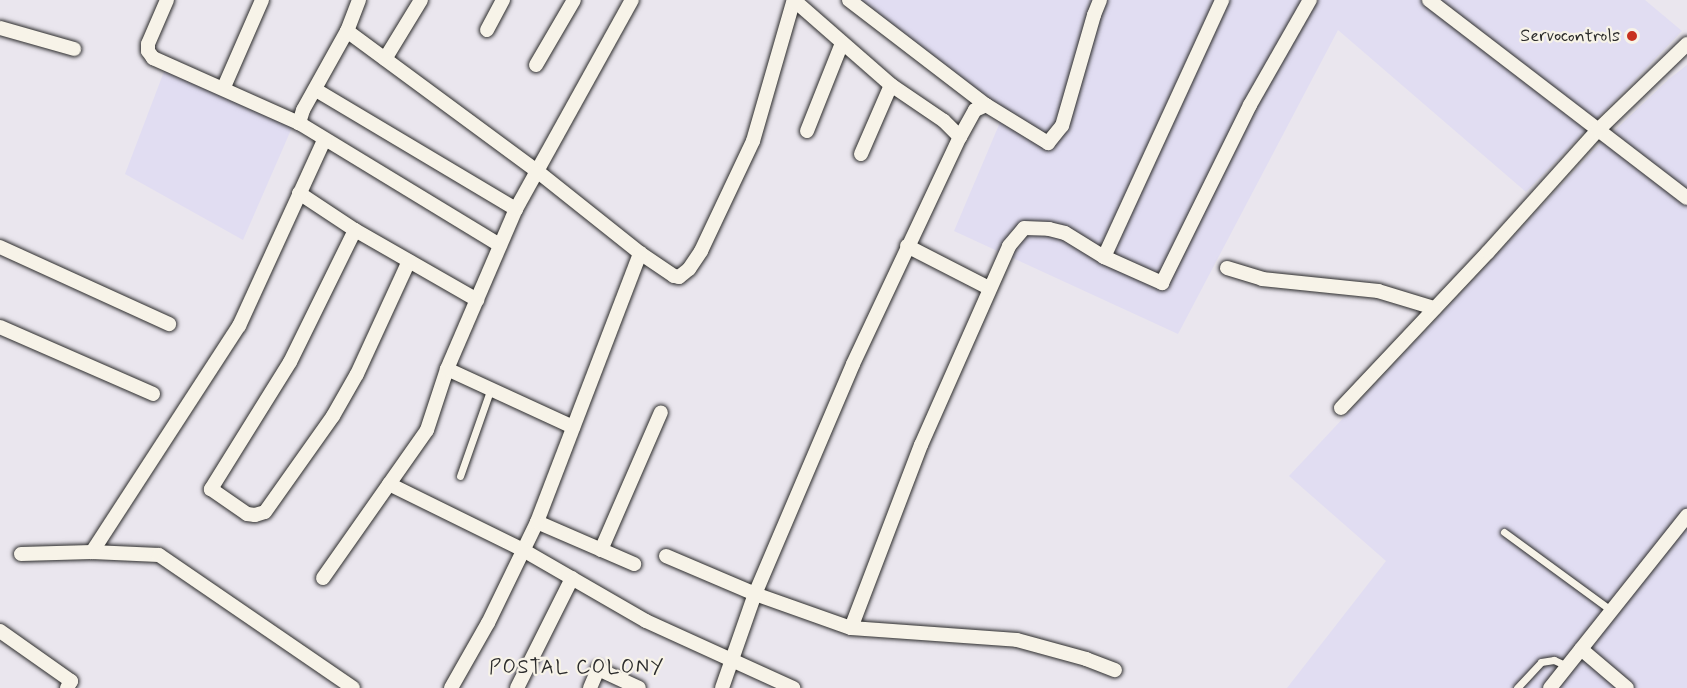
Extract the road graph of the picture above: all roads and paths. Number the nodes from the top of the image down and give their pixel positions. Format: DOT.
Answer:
graph roads {
  1 [pos="167,0"];
  2 [pos="262,0"];
  3 [pos="359,0"];
  4 [pos="421,0"];
  5 [pos="503,0"];
  6 [pos="574,0"];
  7 [pos="632,0"];
  8 [pos="849,0"];
  9 [pos="1100,0"];
  10 [pos="1222,0"];
  11 [pos="1310,0"];
  12 [pos="1429,0"];
  13 [pos="794,1"];
  14 [pos="0,28"];
  15 [pos="487,30"];
  16 [pos="347,31"];
  17 [pos="842,43"];
  18 [pos="1687,44"];
  19 [pos="74,49"];
  20 [pos="385,59"];
  21 [pos="537,65"];
  22 [pos="891,85"];
  23 [pos="224,87"];
  24 [pos="316,90"];
  25 [pos="986,105"];
  26 [pos="299,123"];
  27 [pos="1598,130"];
  28 [pos="807,131"];
  29 [pos="960,137"];
  30 [pos="324,141"];
  31 [pos="861,154"];
  32 [pos="537,171"];
  33 [pos="299,193"];
  34 [pos="1687,198"];
  35 [pos="516,209"];
  36 [pos="355,230"];
  37 [pos="500,245"];
  38 [pos="907,246"];
  39 [pos="0,247"];
  40 [pos="640,253"];
  41 [pos="1104,258"];
  42 [pos="409,261"];
  43 [pos="1227,268"];
  44 [pos="989,288"];
  45 [pos="477,300"];
  46 [pos="1434,308"];
  47 [pos="169,324"];
  48 [pos="0,327"];
  49 [pos="447,369"];
  50 [pos="490,388"];
  51 [pos="153,394"];
  52 [pos="1341,408"];
  53 [pos="662,412"];
  54 [pos="573,427"];
  55 [pos="460,476"];
  56 [pos="389,484"];
  57 [pos="1687,516"];
  58 [pos="537,522"];
  59 [pos="1504,532"];
  60 [pos="523,550"];
  61 [pos="601,550"];
  62 [pos="92,552"];
  63 [pos="21,554"];
  64 [pos="666,556"];
  65 [pos="634,564"];
  66 [pos="324,578"];
  67 [pos="572,578"];
  68 [pos="755,594"];
  69 [pos="1612,611"];
  70 [pos="851,628"];
  71 [pos="0,631"];
  72 [pos="1581,649"];
  73 [pos="732,660"];
  74 [pos="1567,667"];
  75 [pos="1115,670"];
  76 [pos="66,688"];
  77 [pos="353,688"];
  78 [pos="451,688"];
  79 [pos="517,688"];
  80 [pos="590,688"];
  81 [pos="639,688"];
  82 [pos="722,688"];
  83 [pos="793,688"];
  84 [pos="1517,688"];
  85 [pos="1550,688"];
  86 [pos="1627,688"];
  1 -- 23 [label="street"];
  2 -- 23 [label="street"];
  3 -- 16 [label="street"];
  4 -- 20 [label="street"];
  5 -- 15 [label="street"];
  6 -- 21 [label="street"];
  7 -- 32 [label="street"];
  8 -- 25 [label="street"];
  9 -- 25 [label="street"];
  10 -- 41 [label="street"];
  11 -- 41 [label="street"];
  12 -- 27 [label="street"];
  13 -- 17 [label="street"];
  13 -- 40 [label="street"];
  14 -- 19 [label="street"];
  16 -- 20 [label="street"];
  16 -- 24 [label="street"];
  17 -- 22 [label="street"];
  17 -- 28 [label="street"];
  18 -- 27 [label="street"];
  20 -- 32 [label="street"];
  22 -- 29 [label="street"];
  22 -- 31 [label="street"];
  23 -- 26 [label="street"];
  24 -- 26 [label="street"];
  24 -- 35 [label="street"];
  25 -- 29 [label="street"];
  26 -- 30 [label="street"];
  27 -- 34 [label="street"];
  27 -- 46 [label="street"];
  29 -- 38 [label="street"];
  30 -- 33 [label="street"];
  30 -- 37 [label="street"];
  32 -- 35 [label="street"];
  32 -- 40 [label="street"];
  33 -- 36 [label="street"];
  33 -- 62 [label="street"];
  35 -- 37 [label="street"];
  36 -- 42 [label="street"];
  36 -- 42 [label="street"];
  37 -- 45 [label="street"];
  38 -- 44 [label="street"];
  38 -- 68 [label="street"];
  39 -- 47 [label="street"];
  40 -- 54 [label="street"];
  41 -- 44 [label="street"];
  42 -- 45 [label="street"];
  43 -- 46 [label="street"];
  44 -- 70 [label="street"];
  45 -- 49 [label="street"];
  46 -- 52 [label="street"];
  48 -- 51 [label="street"];
  49 -- 50 [label="street"];
  49 -- 56 [label="street"];
  50 -- 54 [label="street"];
  50 -- 55 [label="lane"];
  53 -- 61 [label="street"];
  54 -- 58 [label="street"];
  56 -- 60 [label="street"];
  56 -- 66 [label="street"];
  57 -- 69 [label="street"];
  58 -- 60 [label="street"];
  58 -- 61 [label="street"];
  59 -- 69 [label="lane"];
  60 -- 67 [label="street"];
  60 -- 78 [label="street"];
  61 -- 65 [label="street"];
  62 -- 63 [label="street"];
  62 -- 77 [label="street"];
  64 -- 68 [label="street"];
  67 -- 73 [label="street"];
  67 -- 79 [label="street"];
  68 -- 70 [label="street"];
  68 -- 73 [label="street"];
  69 -- 72 [label="street"];
  70 -- 75 [label="street"];
  71 -- 76 [label="street"];
  72 -- 74 [label="street"];
  72 -- 86 [label="street"];
  73 -- 82 [label="street"];
  73 -- 83 [label="street"];
  74 -- 84 [label="lane"];
  74 -- 85 [label="street"];
  80 -- 81 [label="street"];
}
